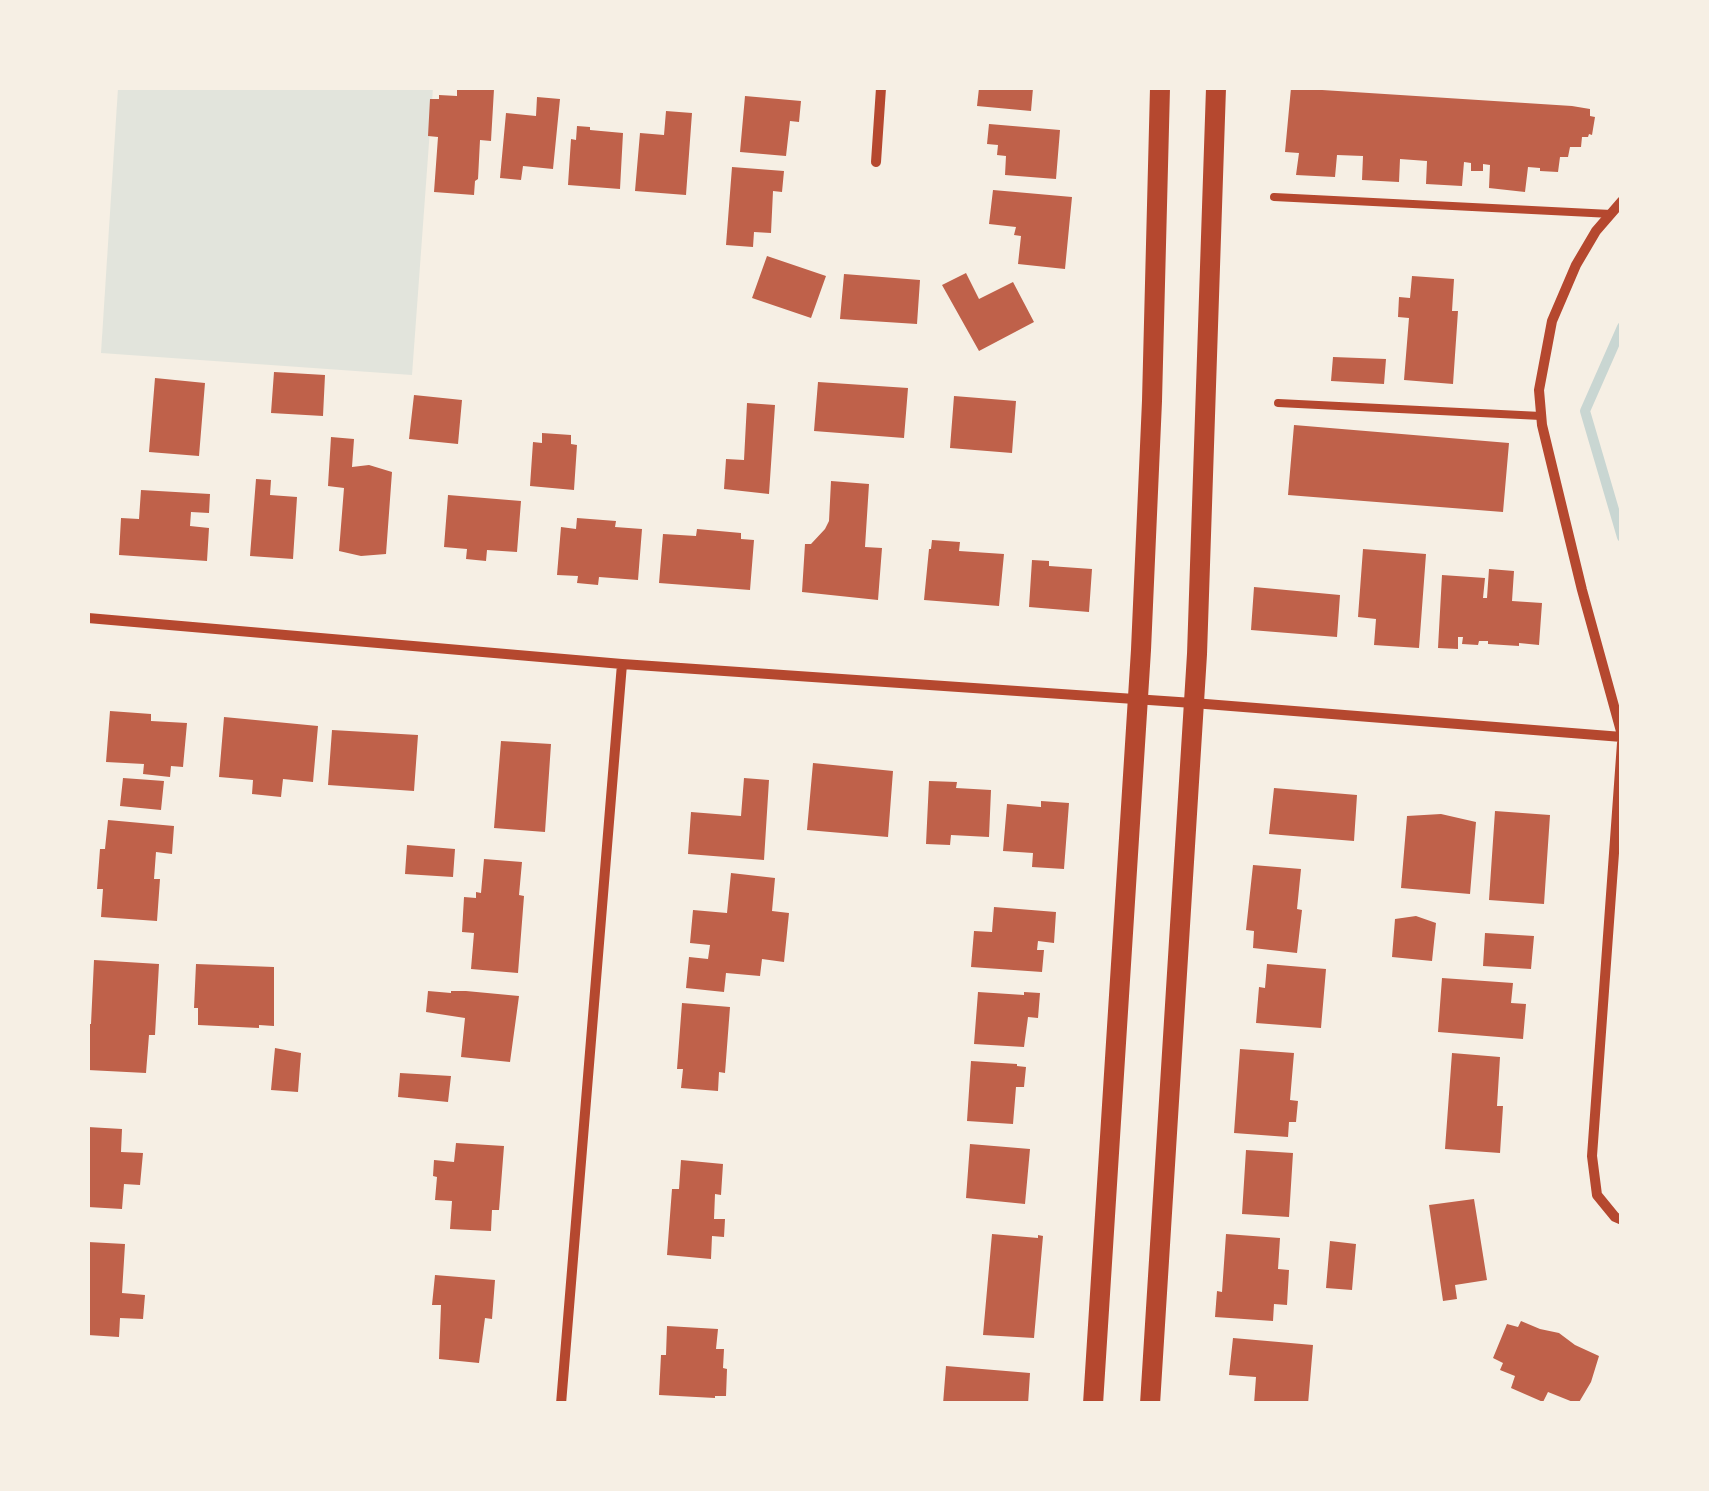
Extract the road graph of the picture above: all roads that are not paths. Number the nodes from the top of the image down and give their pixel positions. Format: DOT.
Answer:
graph roads {
  1 [pos="881,88"];
  2 [pos="1160,88"];
  3 [pos="1216,88"];
  4 [pos="876,162"];
  5 [pos="1274,196"];
  6 [pos="1622,202"];
  7 [pos="1610,214"];
  8 [pos="1278,403"];
  9 [pos="1541,416"];
  10 [pos="88,618"];
  11 [pos="622,664"];
  12 [pos="1138,700"];
  13 [pos="1193,704"];
  14 [pos="1622,738"];
  15 [pos="1622,1220"];
  16 [pos="560,1404"];
  17 [pos="1093,1404"];
  18 [pos="1150,1404"];
  1 -- 4 [label="street"];
  2 -- 12 [label="main road"];
  3 -- 13 [label="main road"];
  5 -- 7 [label="lane"];
  6 -- 7 [label="street"];
  7 -- 9 [label="street"];
  8 -- 9 [label="lane"];
  9 -- 14 [label="street"];
  10 -- 11 [label="street"];
  11 -- 12 [label="street"];
  11 -- 16 [label="street"];
  12 -- 13 [label="street"];
  12 -- 17 [label="main road"];
  13 -- 14 [label="street"];
  13 -- 18 [label="main road"];
  14 -- 15 [label="street"];
}
